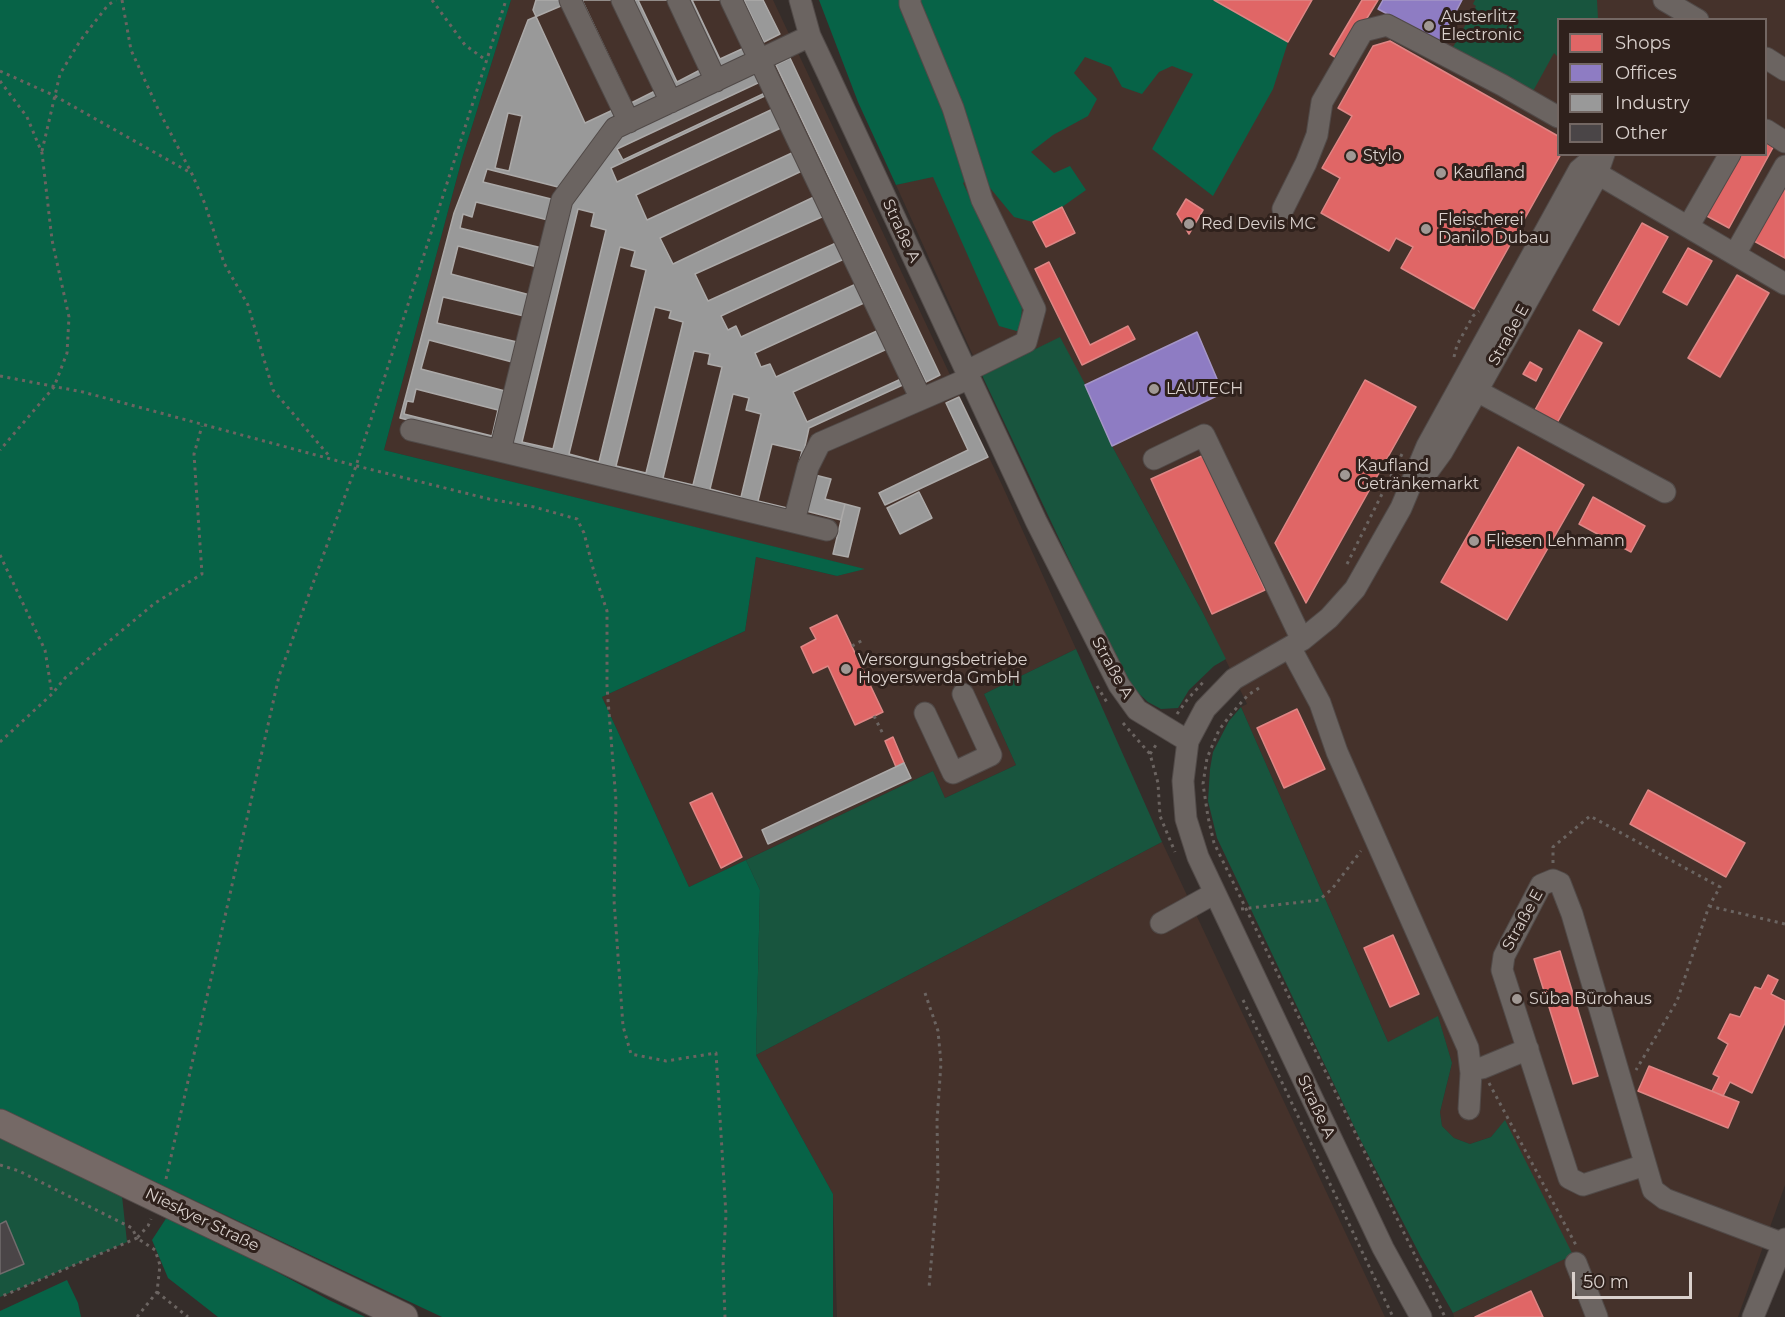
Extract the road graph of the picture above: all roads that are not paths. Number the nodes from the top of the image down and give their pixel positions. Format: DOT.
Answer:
graph roads {
  1 [pos="570,0"];
  2 [pos="622,0"];
  3 [pos="678,0"];
  4 [pos="731,0"];
  5 [pos="800,0"];
  6 [pos="910,0"];
  7 [pos="1664,0"];
  8 [pos="1690,13"];
  9 [pos="810,36"];
  10 [pos="1767,59"];
  11 [pos="760,60"];
  12 [pos="1785,70"];
  13 [pos="716,81"];
  14 [pos="671,102"];
  15 [pos="1557,116"];
  16 [pos="629,122"];
  17 [pos="1767,131"];
  18 [pos="1785,142"];
  19 [pos="1729,156"];
  20 [pos="1600,161"];
  21 [pos="1785,166"];
  22 [pos="1283,209"];
  23 [pos="1688,227"];
  24 [pos="1735,255"];
  25 [pos="1785,284"];
  26 [pos="968,375"];
  27 [pos="1477,391"];
  28 [pos="921,399"];
  29 [pos="411,430"];
  30 [pos="500,451"];
  31 [pos="1154,459"];
  32 [pos="1665,492"];
  33 [pos="1401,508"];
  34 [pos="794,521"];
  35 [pos="827,530"];
  36 [pos="1296,644"];
  37 [pos="963,694"];
  38 [pos="925,713"];
  39 [pos="1188,741"];
  40 [pos="1220,902"];
  41 [pos="1161,923"];
  42 [pos="1528,1049"];
  43 [pos="1476,1069"];
  44 [pos="1470,1109"];
  45 [pos="0,1123"];
  46 [pos="1645,1165"];
  47 [pos="1784,1241"];
  48 [pos="1576,1263"];
  49 [pos="404,1317"];
  50 [pos="1421,1317"];
  51 [pos="1597,1317"];
  52 [pos="1753,1317"];
  1 -- 16 [label="street"];
  2 -- 14 [label="street"];
  3 -- 13 [label="street"];
  4 -- 11 [label="street"];
  5 -- 9 [label="street, Straße A"];
  6 -- 26 [label="street"];
  7 -- 8 [label="street"];
  9 -- 11 [label="street"];
  9 -- 26 [label="street, Straße A"];
  10 -- 12 [label="street"];
  11 -- 13 [label="street"];
  11 -- 28 [label="street"];
  13 -- 14 [label="street"];
  14 -- 16 [label="street"];
  15 -- 22 [label="street"];
  16 -- 30 [label="street"];
  17 -- 18 [label="street"];
  19 -- 23 [label="street"];
  20 -- 23 [label="street"];
  20 -- 27 [label="street, Straße E"];
  20 -- 33 [label="street, Straße E"];
  21 -- 24 [label="street"];
  23 -- 24 [label="street"];
  24 -- 25 [label="street"];
  26 -- 28 [label="street"];
  26 -- 39 [label="street, Straße A"];
  27 -- 32 [label="street"];
  27 -- 33 [label="street, Straße E"];
  28 -- 34 [label="street"];
  29 -- 30 [label="street"];
  30 -- 34 [label="street"];
  31 -- 36 [label="street"];
  33 -- 36 [label="street, Straße E"];
  34 -- 35 [label="street"];
  36 -- 39 [label="street, Straße E"];
  36 -- 43 [label="street"];
  37 -- 38 [label="street"];
  39 -- 40 [label="street, Straße A"];
  40 -- 41 [label="street"];
  40 -- 50 [label="street, Straße A"];
  42 -- 43 [label="street"];
  42 -- 46 [label="street, Straße E"];
  42 -- 46 [label="street, Straße E"];
  43 -- 44 [label="street"];
  45 -- 49 [label="main road, Nieskyer Straße"];
  46 -- 47 [label="street, Straße E"];
  47 -- 52 [label="street, Straße E"];
  48 -- 51 [label="street"];
}
